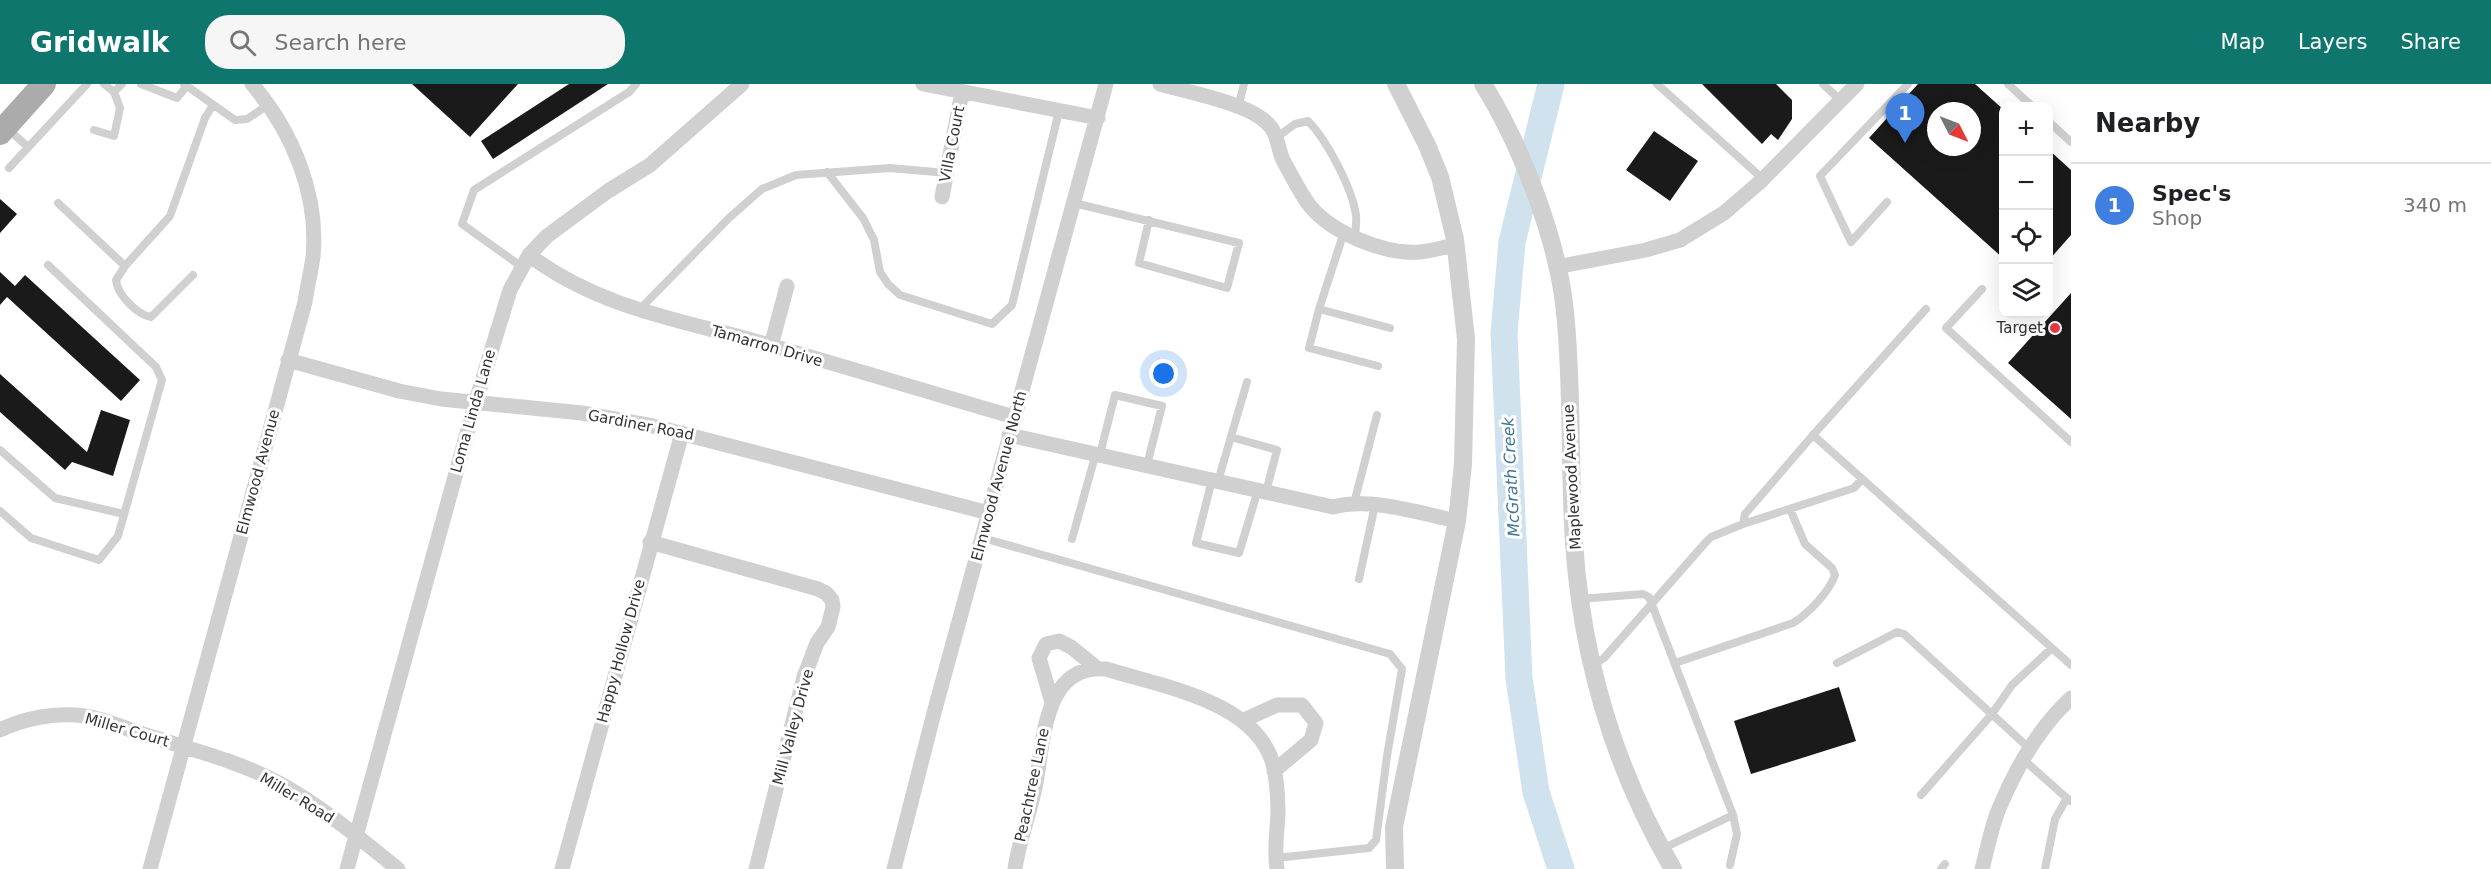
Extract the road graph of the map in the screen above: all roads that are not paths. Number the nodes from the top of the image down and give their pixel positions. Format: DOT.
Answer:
graph roads {
  1 [pos="44,84"];
  2 [pos="87,84"];
  3 [pos="104,84"];
  4 [pos="122,84"];
  5 [pos="141,84"];
  6 [pos="252,84"];
  7 [pos="636,84"];
  8 [pos="742,84"];
  9 [pos="923,84"];
  10 [pos="1106,84"];
  11 [pos="1160,84"];
  12 [pos="1244,84"];
  13 [pos="1396,84"];
  14 [pos="1657,84"];
  15 [pos="1823,84"];
  16 [pos="1857,84"];
  17 [pos="1908,84"];
  18 [pos="2008,84"];
  19 [pos="185,85"];
  20 [pos="1484,85"];
  21 [pos="1198,89"];
  22 [pos="114,92"];
  23 [pos="962,92"];
  24 [pos="1840,100"];
  25 [pos="2028,102"];
  26 [pos="213,105"];
  27 [pos="268,105"];
  28 [pos="1238,108"];
  29 [pos="1059,111"];
  30 [pos="1098,118"];
  31 [pos="2053,125"];
  32 [pos="3,130"];
  33 [pos="94,130"];
  34 [pos="1277,138"];
  35 [pos="2071,142"];
  36 [pos="28,147"];
  37 [pos="9,168"];
  38 [pos="827,172"];
  39 [pos="947,173"];
  40 [pos="1763,179"];
  41 [pos="942,197"];
  42 [pos="1887,202"];
  43 [pos="58,203"];
  44 [pos="1074,203"];
  45 [pos="1149,219"];
  46 [pos="1350,236"];
  47 [pos="1456,245"];
  48 [pos="526,261"];
  49 [pos="48,265"];
  50 [pos="124,266"];
  51 [pos="1556,267"];
  52 [pos="193,275"];
  53 [pos="787,286"];
  54 [pos="1982,289"];
  55 [pos="1319,309"];
  56 [pos="1926,309"];
  57 [pos="639,310"];
  58 [pos="1390,328"];
  59 [pos="771,346"];
  60 [pos="288,360"];
  61 [pos="1378,366"];
  62 [pos="1247,382"];
  63 [pos="474,404"];
  64 [pos="1377,415"];
  65 [pos="1014,417"];
  66 [pos="682,433"];
  67 [pos="1010,435"];
  68 [pos="1813,435"];
  69 [pos="1231,437"];
  70 [pos="2071,442"];
  71 [pos="0,450"];
  72 [pos="1098,454"];
  73 [pos="1147,465"];
  74 [pos="1862,479"];
  75 [pos="1215,481"];
  76 [pos="1262,491"];
  77 [pos="1354,503"];
  78 [pos="1375,505"];
  79 [pos="1790,509"];
  80 [pos="0,511"];
  81 [pos="989,513"];
  82 [pos="124,514"];
  83 [pos="1457,521"];
  84 [pos="1743,524"];
  85 [pos="983,538"];
  86 [pos="1072,539"];
  87 [pos="650,542"];
  88 [pos="1359,579"];
  89 [pos="1580,599"];
  90 [pos="1652,603"];
  91 [pos="2052,648"];
  92 [pos="1675,663"];
  93 [pos="1837,663"];
  94 [pos="2071,665"];
  95 [pos="1592,666"];
  96 [pos="1097,668"];
  97 [pos="2071,698"];
  98 [pos="1052,702"];
  99 [pos="1992,714"];
  100 [pos="1244,720"];
  101 [pos="0,730"];
  102 [pos="184,747"];
  103 [pos="2027,755"];
  104 [pos="1274,771"];
  105 [pos="1921,795"];
  106 [pos="2069,800"];
  107 [pos="1733,815"];
  108 [pos="356,836"];
  109 [pos="1662,849"];
  110 [pos="1276,863"];
  111 [pos="1731,866"];
  112 [pos="150,869"];
  113 [pos="347,869"];
  114 [pos="398,869"];
  115 [pos="562,869"];
  116 [pos="756,869"];
  117 [pos="894,869"];
  118 [pos="1015,869"];
  119 [pos="1395,869"];
  120 [pos="1672,869"];
  121 [pos="1982,869"];
  122 [pos="2045,869"];
  1 -- 32 [label="main road"];
  2 -- 36 [label="lane"];
  3 -- 22 [label="lane"];
  4 -- 22 [label="lane"];
  5 -- 19 [label="lane"];
  6 -- 27 [label="street, Elmwood Avenue"];
  7 -- 48 [label="lane"];
  8 -- 48 [label="street, Loma Linda Lane"];
  9 -- 23 [label="street"];
  10 -- 30 [label="street, Elmwood Avenue North"];
  11 -- 21 [label="street"];
  12 -- 28 [label="lane"];
  13 -- 47 [label="street"];
  14 -- 40 [label="lane"];
  15 -- 24 [label="lane"];
  16 -- 24 [label="street"];
  17 -- 42 [label="lane"];
  18 -- 25 [label="lane"];
  19 -- 26 [label="lane"];
  20 -- 51 [label="street, Maplewood Avenue"];
  21 -- 28 [label="street"];
  22 -- 33 [label="lane"];
  23 -- 29 [label="street"];
  23 -- 39 [label="street, Villa Court"];
  24 -- 40 [label="street"];
  26 -- 27 [label="lane"];
  26 -- 50 [label="lane"];
  27 -- 60 [label="street, Elmwood Avenue"];
  28 -- 34 [label="street"];
  29 -- 30 [label="street"];
  29 -- 38 [label="lane"];
  30 -- 44 [label="street, Elmwood Avenue North"];
  31 -- 35 [label="lane"];
  32 -- 36 [label="lane"];
  34 -- 46 [label="street"];
  34 -- 46 [label="lane"];
  36 -- 37 [label="lane"];
  38 -- 39 [label="lane"];
  38 -- 57 [label="lane"];
  39 -- 41 [label="street, Villa Court"];
  40 -- 51 [label="street"];
  43 -- 50 [label="lane"];
  44 -- 45 [label="lane"];
  44 -- 65 [label="street, Elmwood Avenue North"];
  45 -- 45 [label="lane"];
  46 -- 47 [label="street"];
  46 -- 55 [label="lane"];
  47 -- 83 [label="street"];
  48 -- 57 [label="street, Tamarron Drive"];
  48 -- 63 [label="street, Loma Linda Lane"];
  49 -- 82 [label="lane"];
  50 -- 52 [label="lane"];
  51 -- 89 [label="street, Maplewood Avenue"];
  53 -- 59 [label="street"];
  54 -- 70 [label="lane"];
  55 -- 58 [label="lane"];
  55 -- 61 [label="lane"];
  56 -- 68 [label="lane"];
  57 -- 59 [label="street, Tamarron Drive"];
  59 -- 65 [label="street, Tamarron Drive"];
  60 -- 63 [label="street, Gardiner Road"];
  60 -- 102 [label="street, Elmwood Avenue"];
  62 -- 69 [label="lane"];
  63 -- 66 [label="street, Gardiner Road"];
  63 -- 108 [label="street, Loma Linda Lane"];
  64 -- 77 [label="lane"];
  65 -- 67 [label="street, Elmwood Avenue North"];
  66 -- 81 [label="street, Gardiner Road"];
  66 -- 87 [label="street, Happy Hollow Drive"];
  67 -- 72 [label="street"];
  67 -- 81 [label="street, Elmwood Avenue North"];
  68 -- 74 [label="lane"];
  68 -- 84 [label="lane"];
  69 -- 75 [label="lane"];
  69 -- 76 [label="lane"];
  71 -- 82 [label="lane"];
  72 -- 73 [label="street"];
  72 -- 73 [label="lane"];
  72 -- 86 [label="lane"];
  73 -- 75 [label="street"];
  74 -- 79 [label="lane"];
  74 -- 91 [label="lane"];
  75 -- 76 [label="street"];
  75 -- 76 [label="lane"];
  76 -- 77 [label="street"];
  77 -- 78 [label="street"];
  78 -- 83 [label="street"];
  78 -- 88 [label="lane"];
  79 -- 84 [label="lane"];
  79 -- 92 [label="lane"];
  80 -- 82 [label="lane"];
  81 -- 85 [label="street, Elmwood Avenue North"];
  83 -- 119 [label="street"];
  84 -- 90 [label="lane"];
  85 -- 110 [label="lane"];
  85 -- 117 [label="street, Elmwood Avenue North"];
  87 -- 115 [label="street, Happy Hollow Drive"];
  87 -- 116 [label="street, Mill Valley Drive"];
  89 -- 90 [label="lane"];
  89 -- 95 [label="street, Maplewood Avenue"];
  90 -- 92 [label="lane"];
  90 -- 95 [label="lane"];
  91 -- 94 [label="lane"];
  91 -- 99 [label="lane"];
  92 -- 107 [label="lane"];
  93 -- 99 [label="lane"];
  95 -- 109 [label="street, Maplewood Avenue"];
  96 -- 98 [label="street, Peachtree Lane"];
  96 -- 98 [label="street, Peachtree Lane"];
  96 -- 100 [label="street, Peachtree Lane"];
  97 -- 103 [label="street"];
  98 -- 118 [label="street, Peachtree Lane"];
  99 -- 103 [label="lane"];
  99 -- 105 [label="lane"];
  100 -- 104 [label="street, Peachtree Lane"];
  100 -- 104 [label="street"];
  101 -- 102 [label="street, Miller Court"];
  102 -- 108 [label="street, Miller Road"];
  102 -- 112 [label="street, Elmwood Avenue"];
  103 -- 106 [label="lane"];
  103 -- 121 [label="street"];
  104 -- 110 [label="street, Peachtree Lane"];
  106 -- 122 [label="lane"];
  107 -- 109 [label="lane"];
  107 -- 111 [label="lane"];
  108 -- 113 [label="street, Loma Linda Lane"];
  108 -- 114 [label="street, Miller Road"];
  109 -- 120 [label="street, Maplewood Avenue"];
}
